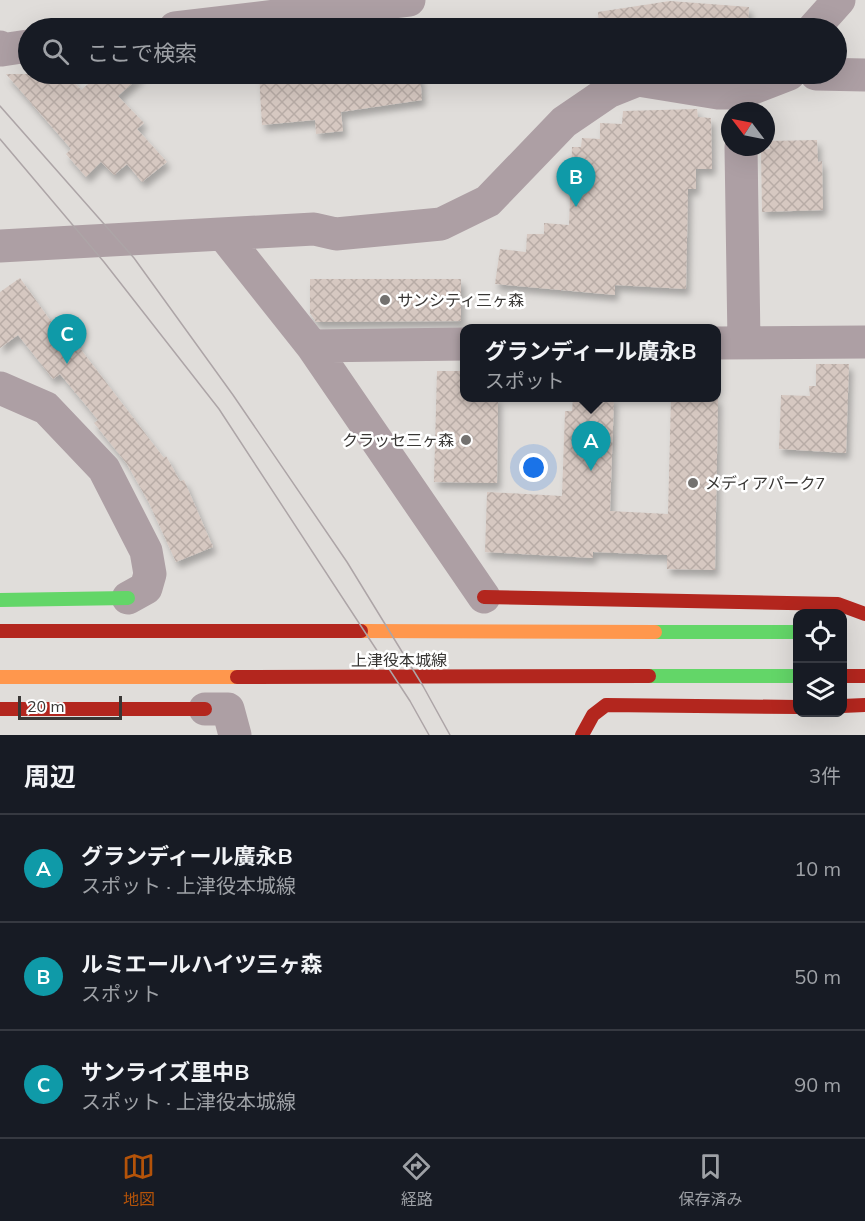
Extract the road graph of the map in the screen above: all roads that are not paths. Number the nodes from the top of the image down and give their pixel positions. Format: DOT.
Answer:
graph roads {
  1 [pos="404,0"];
  2 [pos="409,0"];
  3 [pos="839,0"];
  4 [pos="257,18"];
  5 [pos="823,18"];
  6 [pos="0,47"];
  7 [pos="18,48"];
  8 [pos="847,75"];
  9 [pos="865,75"];
  10 [pos="628,84"];
  11 [pos="663,84"];
  12 [pos="772,84"];
  13 [pos="740,102"];
  14 [pos="741,156"];
  15 [pos="223,234"];
  16 [pos="0,246"];
  17 [pos="865,342"];
  18 [pos="731,343"];
  19 [pos="460,344"];
  20 [pos="312,346"];
  21 [pos="0,388"];
  22 [pos="484,597"];
  23 [pos="128,598"];
  24 [pos="0,600"];
  25 [pos="865,614"];
  26 [pos="0,631"];
  27 [pos="793,632"];
  28 [pos="793,676"];
  29 [pos="847,676"];
  30 [pos="865,676"];
  31 [pos="0,677"];
  32 [pos="847,705"];
  33 [pos="865,705"];
  34 [pos="793,707"];
  35 [pos="0,709"];
  36 [pos="205,709"];
  37 [pos="234,735"];
  38 [pos="582,735"];
  1 -- 2 [label="street"];
  1 -- 4 [label="street"];
  3 -- 5 [label="street"];
  6 -- 7 [label="street"];
  8 -- 9 [label="street"];
  10 -- 15 [label="street"];
  11 -- 13 [label="street"];
  12 -- 13 [label="street"];
  14 -- 18 [label="street"];
  15 -- 16 [label="street"];
  15 -- 20 [label="street"];
  17 -- 18 [label="street"];
  19 -- 20 [label="street"];
  20 -- 22 [label="street"];
  21 -- 23 [label="street"];
  22 -- 25 [label="street"];
  23 -- 24 [label="street"];
  26 -- 27 [label="street, 上津役本城線"];
  28 -- 31 [label="street, 上津役本城線"];
  29 -- 30 [label="street"];
  32 -- 33 [label="street"];
  34 -- 38 [label="street"];
  35 -- 36 [label="street"];
  36 -- 37 [label="street"];
}
